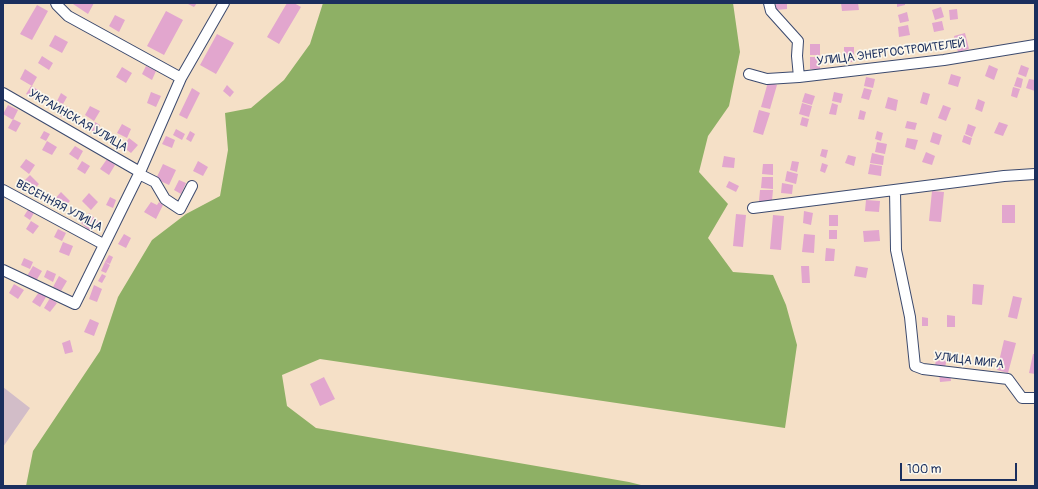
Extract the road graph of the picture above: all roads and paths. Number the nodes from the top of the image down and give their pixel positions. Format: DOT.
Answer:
graph roads {
  1 [pos="56,3"];
  2 [pos="224,3"];
  3 [pos="769,3"];
  4 [pos="1035,45"];
  5 [pos="750,74"];
  6 [pos="799,77"];
  7 [pos="181,78"];
  8 [pos="3,93"];
  9 [pos="139,173"];
  10 [pos="1035,174"];
  11 [pos="192,186"];
  12 [pos="3,190"];
  13 [pos="895,190"];
  14 [pos="753,208"];
  15 [pos="103,244"];
  16 [pos="3,270"];
  17 [pos="1035,398"];
  1 -- 7 [label="street"];
  2 -- 7 [label="street"];
  3 -- 6 [label="street"];
  4 -- 6 [label="street, УЛИЦА ЭНЕРГОСТРОИТЕЛЕЙ"];
  5 -- 6 [label="street, УЛИЦА ЭНЕРГОСТРОИТЕЛЕЙ"];
  7 -- 9 [label="street"];
  8 -- 9 [label="street, УКРАИНСКАЯ УЛИЦА"];
  9 -- 11 [label="street, УКРАИНСКАЯ УЛИЦА"];
  9 -- 15 [label="street"];
  10 -- 13 [label="street"];
  12 -- 15 [label="street, ВЕСЕННЯЯ УЛИЦА"];
  13 -- 14 [label="street"];
  13 -- 17 [label="street, УЛИЦА МИРА"];
  15 -- 16 [label="street"];
}
